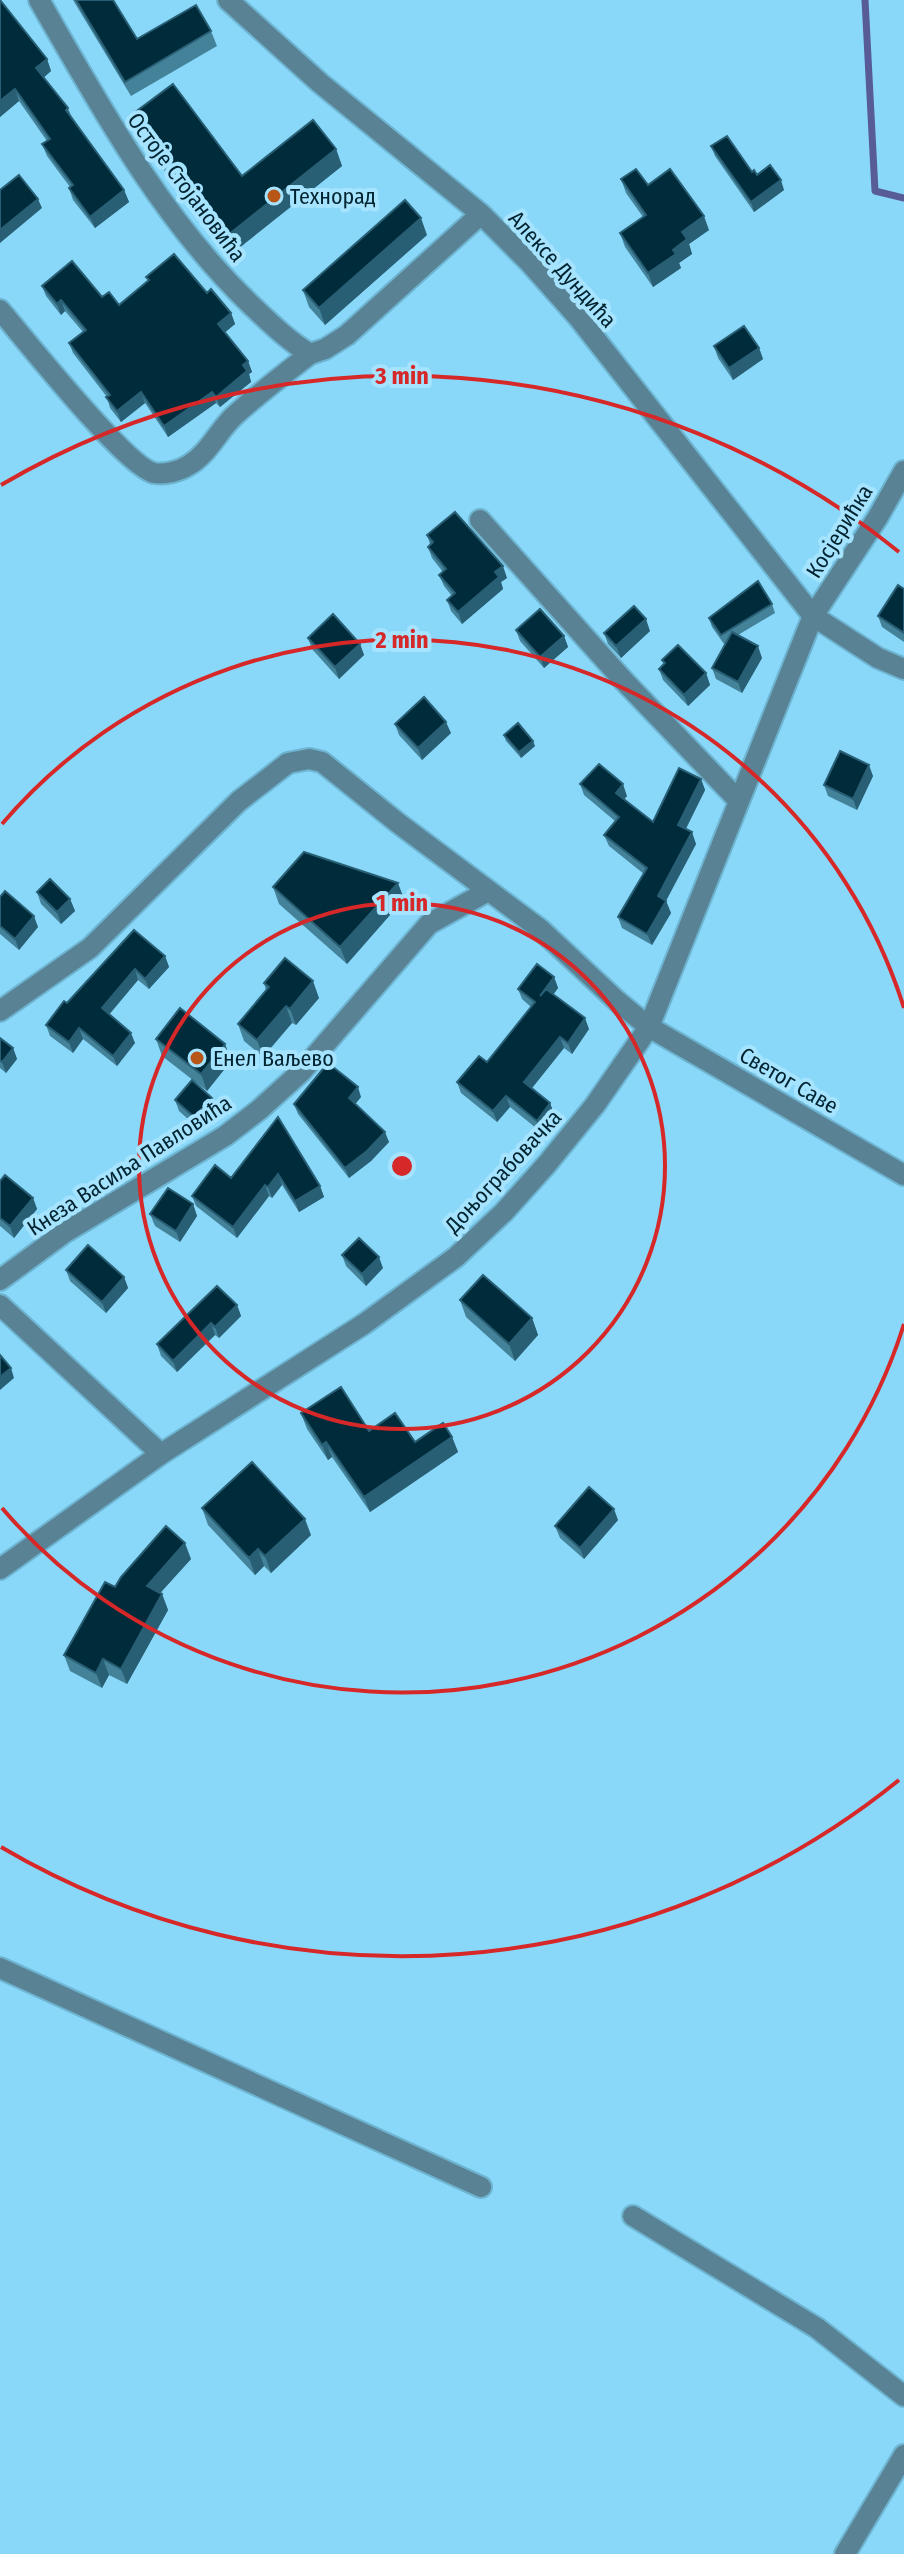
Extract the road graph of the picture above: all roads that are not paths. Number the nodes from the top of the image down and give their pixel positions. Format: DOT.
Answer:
graph roads {
  1 [pos="39,0"];
  2 [pos="228,0"];
  3 [pos="481,214"];
  4 [pos="0,310"];
  5 [pos="310,354"];
  6 [pos="904,471"];
  7 [pos="480,520"];
  8 [pos="813,616"];
  9 [pos="904,669"];
  10 [pos="739,801"];
  11 [pos="488,891"];
  12 [pos="0,1011"];
  13 [pos="649,1027"];
  14 [pos="904,1175"];
  15 [pos="0,1280"];
  16 [pos="0,1305"];
  17 [pos="161,1454"];
  18 [pos="0,1569"];
  19 [pos="0,1968"];
  20 [pos="481,2187"];
  21 [pos="633,2216"];
  22 [pos="904,2396"];
  23 [pos="904,2455"];
  24 [pos="845,2554"];
  1 -- 5 [label="street, Остоје Стојановића"];
  2 -- 3 [label="street, Алексе Дундића"];
  3 -- 5 [label="street"];
  3 -- 8 [label="street, Алексе Дундића"];
  4 -- 5 [label="street"];
  6 -- 8 [label="street, Косјерићка"];
  7 -- 10 [label="street"];
  8 -- 9 [label="street, Алексе Дундића"];
  8 -- 10 [label="street, Доњограбовачка"];
  10 -- 13 [label="street, Доњограбовачка"];
  11 -- 12 [label="street, Светог Саве"];
  11 -- 13 [label="street, Светог Саве"];
  11 -- 15 [label="street, Кнеза Васиља Павловића"];
  13 -- 14 [label="street, Светог Саве"];
  13 -- 17 [label="street, Доњограбовачка"];
  16 -- 17 [label="street"];
  17 -- 18 [label="street, Доњограбовачка"];
  19 -- 20 [label="street"];
  21 -- 22 [label="street"];
  23 -- 24 [label="street"];
}
